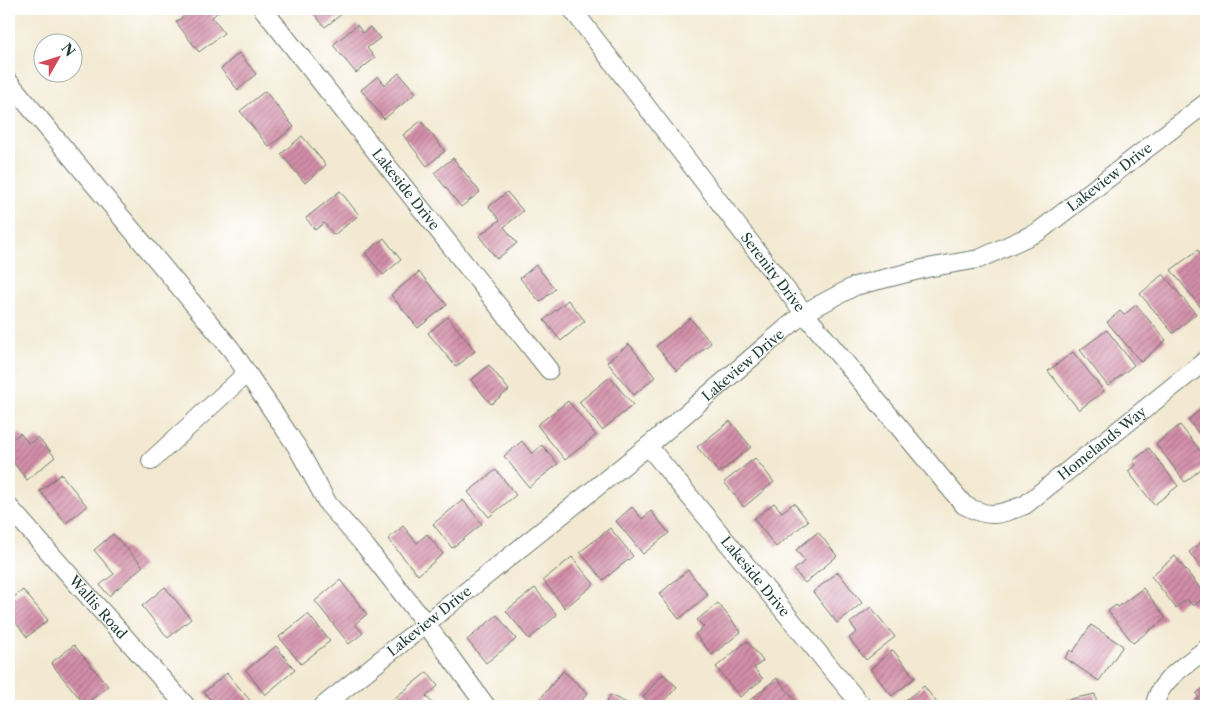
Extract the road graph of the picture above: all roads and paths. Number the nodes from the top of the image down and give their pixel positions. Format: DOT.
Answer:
graph roads {
  1 [pos="263,9"];
  2 [pos="572,9"];
  3 [pos="9,82"];
  4 [pos="1206,104"];
  5 [pos="804,313"];
  6 [pos="1206,360"];
  7 [pos="549,370"];
  8 [pos="247,373"];
  9 [pos="648,446"];
  10 [pos="151,461"];
  11 [pos="9,507"];
  12 [pos="993,515"];
  13 [pos="426,624"];
  14 [pos="1206,649"];
  15 [pos="186,706"];
  16 [pos="323,706"];
  17 [pos="486,706"];
  18 [pos="862,706"];
  19 [pos="1155,706"];
  1 -- 7 [label="street, Lakeside Drive"];
  2 -- 5 [label="street, Serenity Drive"];
  3 -- 8 [label="street"];
  4 -- 5 [label="street, Lakeview Drive"];
  5 -- 9 [label="street, Lakeview Drive"];
  5 -- 12 [label="street, Serenity Drive"];
  6 -- 12 [label="street, Homelands Way"];
  8 -- 10 [label="street"];
  8 -- 13 [label="street"];
  9 -- 13 [label="street, Lakeview Drive"];
  9 -- 18 [label="street, Lakeside Drive"];
  11 -- 15 [label="street, Wallis Road"];
  13 -- 16 [label="street, Lakeview Drive"];
  13 -- 17 [label="street"];
  14 -- 19 [label="street"];
}
